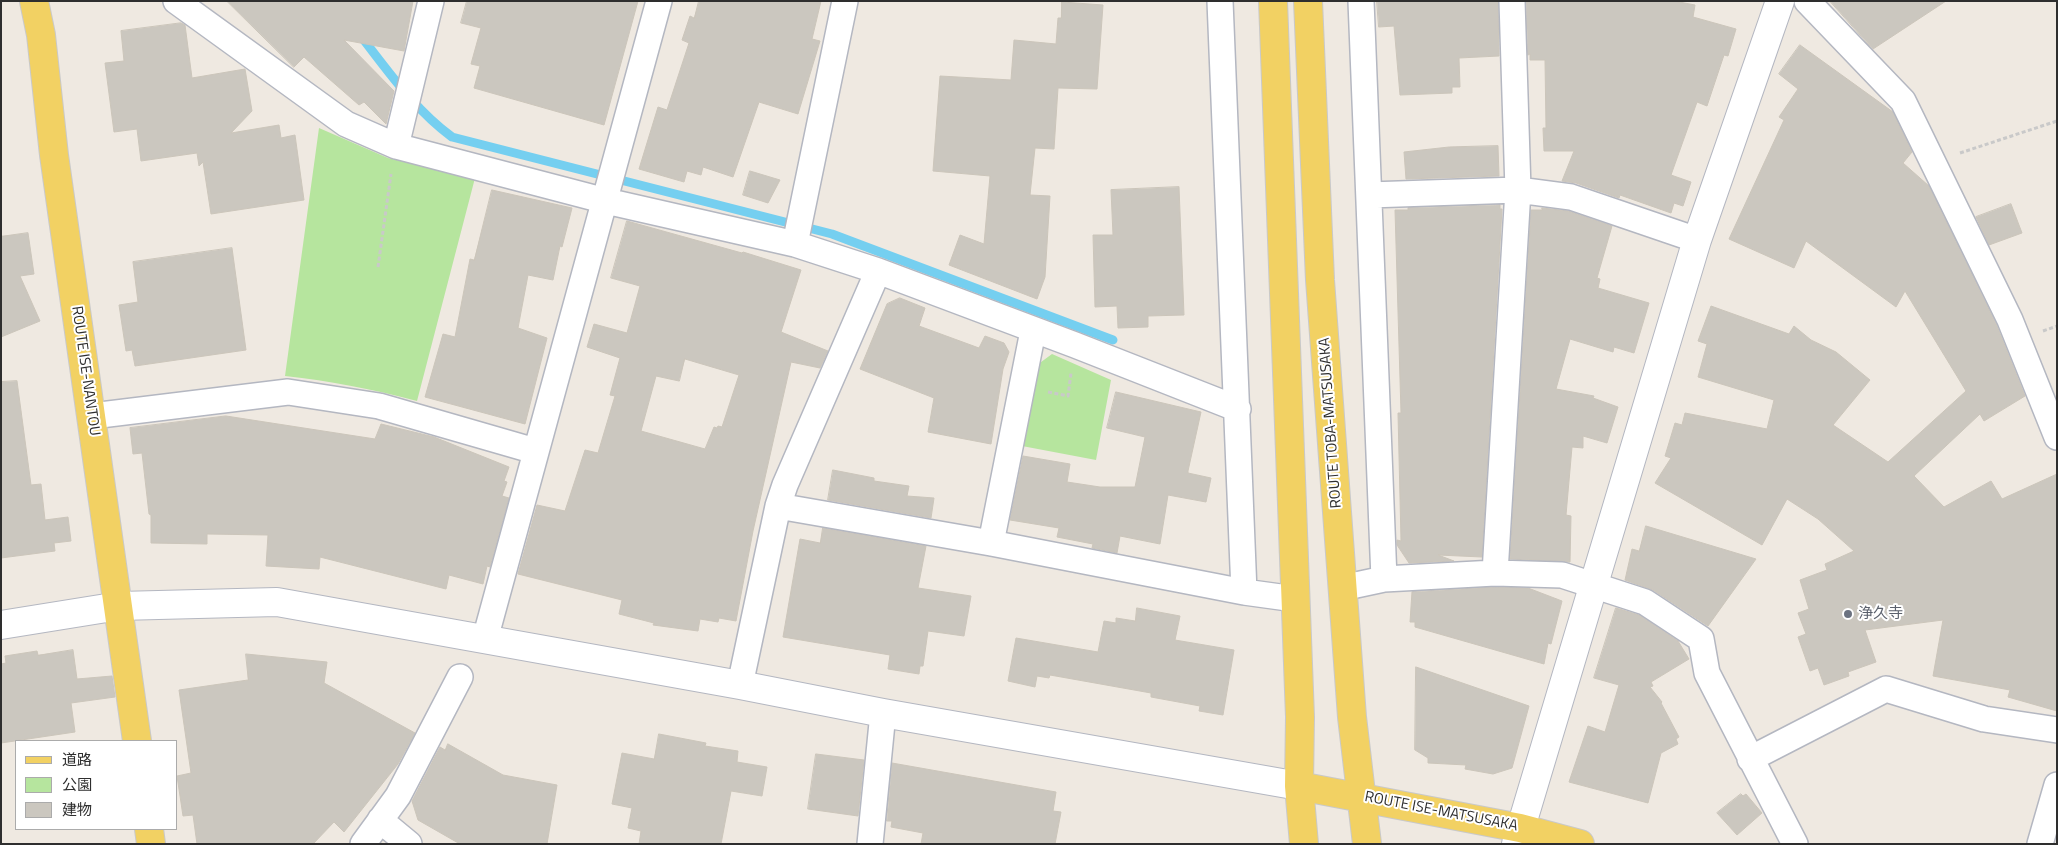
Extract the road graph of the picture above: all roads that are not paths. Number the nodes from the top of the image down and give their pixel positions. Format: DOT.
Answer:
graph roads {
  1 [pos="34,1"];
  2 [pos="431,1"];
  3 [pos="659,1"];
  4 [pos="845,1"];
  5 [pos="1220,1"];
  6 [pos="1273,1"];
  7 [pos="1308,1"];
  8 [pos="1361,1"];
  9 [pos="1512,1"];
  10 [pos="1780,1"];
  11 [pos="1807,1"];
  12 [pos="177,2"];
  13 [pos="396,146"];
  14 [pos="1518,190"];
  15 [pos="1369,195"];
  16 [pos="607,197"];
  17 [pos="1698,240"];
  18 [pos="796,241"];
  19 [pos="878,271"];
  20 [pos="1033,330"];
  21 [pos="1238,409"];
  22 [pos="92,416"];
  23 [pos="2057,438"];
  24 [pos="535,451"];
  25 [pos="778,506"];
  26 [pos="991,543"];
  27 [pos="1495,573"];
  28 [pos="1384,579"];
  29 [pos="1594,585"];
  30 [pos="1342,588"];
  31 [pos="1244,592"];
  32 [pos="1295,599"];
  33 [pos="119,606"];
  34 [pos="1,625"];
  35 [pos="485,639"];
  36 [pos="460,677"];
  37 [pos="740,685"];
  38 [pos="883,713"];
  39 [pos="2057,730"];
  40 [pos="137,740"];
  41 [pos="1750,759"];
  42 [pos="2057,785"];
  43 [pos="1299,786"];
  44 [pos="1362,797"];
  45 [pos="380,820"];
  46 [pos="149,830"];
  47 [pos="1518,836"];
  48 [pos="151,844"];
  49 [pos="363,844"];
  50 [pos="409,844"];
  51 [pos="870,844"];
  52 [pos="1304,844"];
  53 [pos="1367,844"];
  54 [pos="1580,844"];
  55 [pos="1795,844"];
  56 [pos="2040,844"];
  1 -- 22 [label="main road, ROUTE ISE-NANTOU"];
  2 -- 13 [label="street"];
  3 -- 16 [label="street"];
  4 -- 18 [label="street"];
  5 -- 21 [label="street"];
  6 -- 32 [label="main road"];
  7 -- 30 [label="main road, ROUTE TOBA-MATSUSAKA"];
  8 -- 15 [label="street"];
  9 -- 14 [label="street"];
  10 -- 17 [label="street"];
  11 -- 23 [label="street"];
  12 -- 13 [label="street"];
  13 -- 16 [label="street"];
  14 -- 15 [label="street"];
  14 -- 17 [label="street"];
  14 -- 27 [label="street"];
  15 -- 28 [label="street"];
  16 -- 18 [label="street"];
  16 -- 24 [label="street"];
  17 -- 29 [label="street"];
  18 -- 19 [label="street"];
  19 -- 20 [label="street"];
  19 -- 25 [label="street"];
  20 -- 21 [label="street"];
  20 -- 26 [label="street"];
  21 -- 31 [label="street"];
  22 -- 24 [label="street"];
  22 -- 33 [label="main road, ROUTE ISE-NANTOU"];
  24 -- 35 [label="street"];
  25 -- 26 [label="street"];
  25 -- 37 [label="street"];
  26 -- 31 [label="street"];
  27 -- 28 [label="street"];
  27 -- 29 [label="street"];
  28 -- 30 [label="street"];
  29 -- 41 [label="street"];
  29 -- 47 [label="street"];
  30 -- 44 [label="main road, ROUTE TOBA-MATSUSAKA"];
  31 -- 32 [label="street"];
  32 -- 43 [label="main road"];
  33 -- 34 [label="street"];
  33 -- 35 [label="street"];
  33 -- 40 [label="main road, ROUTE ISE-NANTOU"];
  35 -- 37 [label="street"];
  36 -- 45 [label="street"];
  37 -- 38 [label="street"];
  38 -- 43 [label="street"];
  38 -- 51 [label="street"];
  39 -- 41 [label="street"];
  41 -- 55 [label="street"];
  42 -- 56 [label="street"];
  43 -- 44 [label="main road, ROUTE ISE-MATSUSAKA"];
  43 -- 52 [label="main road"];
  44 -- 47 [label="main road, ROUTE ISE-MATSUSAKA"];
  44 -- 53 [label="main road, ROUTE TOBA-MATSUSAKA"];
  45 -- 49 [label="street"];
  45 -- 50 [label="street"];
  46 -- 48 [label="main road"];
  47 -- 54 [label="main road, ROUTE ISE-MATSUSAKA"];
}
